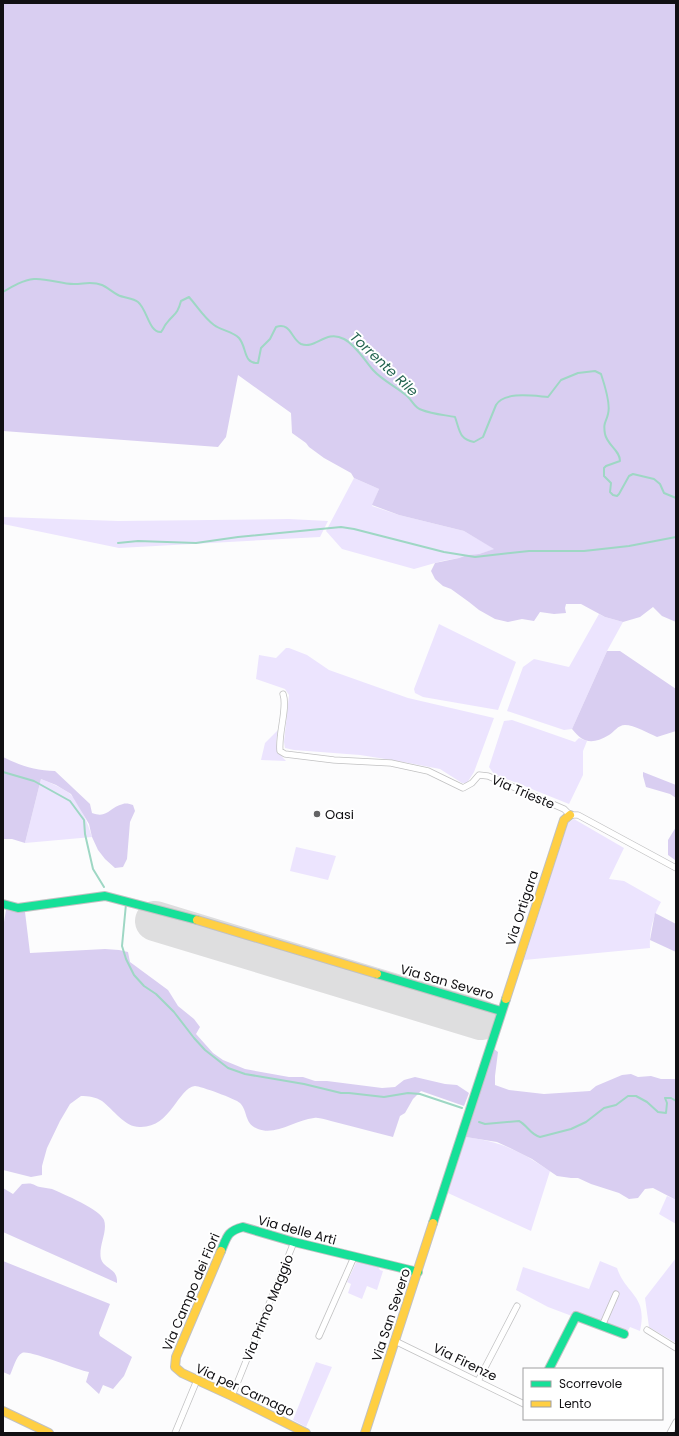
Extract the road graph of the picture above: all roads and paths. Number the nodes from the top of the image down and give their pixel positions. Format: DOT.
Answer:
graph roads {
  1 [pos="283,694"];
  2 [pos="570,815"];
  3 [pos="676,868"];
  4 [pos="3,904"];
  5 [pos="501,1011"];
  6 [pos="235,1229"];
  7 [pos="294,1242"];
  8 [pos="354,1256"];
  9 [pos="418,1272"];
  10 [pos="616,1294"];
  11 [pos="517,1306"];
  12 [pos="602,1326"];
  13 [pos="647,1330"];
  14 [pos="624,1334"];
  15 [pos="319,1336"];
  16 [pos="395,1342"];
  17 [pos="676,1348"];
  18 [pos="175,1367"];
  19 [pos="550,1368"];
  20 [pos="197,1380"];
  21 [pos="478,1382"];
  22 [pos="232,1396"];
  23 [pos="523,1404"];
  24 [pos="3,1411"];
  25 [pos="676,1422"];
  26 [pos="49,1433"];
  27 [pos="175,1433"];
  28 [pos="306,1433"];
  29 [pos="365,1433"];
  30 [pos="670,1433"];
  1 -- 2 [label="street, Via Trieste"];
  2 -- 3 [label="street, Via Trieste"];
  2 -- 5 [label="street, Via Ortigara"];
  4 -- 5 [label="street, Via San Severo"];
  5 -- 9 [label="street, Via San Severo"];
  6 -- 7 [label="street, Via delle Arti"];
  6 -- 18 [label="street, Via Campo dei Fiori"];
  7 -- 8 [label="street, Via delle Arti"];
  7 -- 22 [label="street, Via Primo Maggio"];
  8 -- 9 [label="street, Via delle Arti"];
  8 -- 15 [label="street"];
  9 -- 16 [label="street, Via San Severo"];
  10 -- 12 [label="street"];
  11 -- 21 [label="street"];
  12 -- 14 [label="street"];
  12 -- 19 [label="street"];
  13 -- 17 [label="street"];
  16 -- 21 [label="street, Via Firenze"];
  16 -- 29 [label="street, Via San Severo"];
  18 -- 20 [label="street, Via per Carnago"];
  20 -- 22 [label="street, Via per Carnago"];
  20 -- 27 [label="street"];
  21 -- 23 [label="street, Via Firenze"];
  22 -- 28 [label="street, Via per Carnago"];
  24 -- 26 [label="street"];
  25 -- 30 [label="street"];
}
